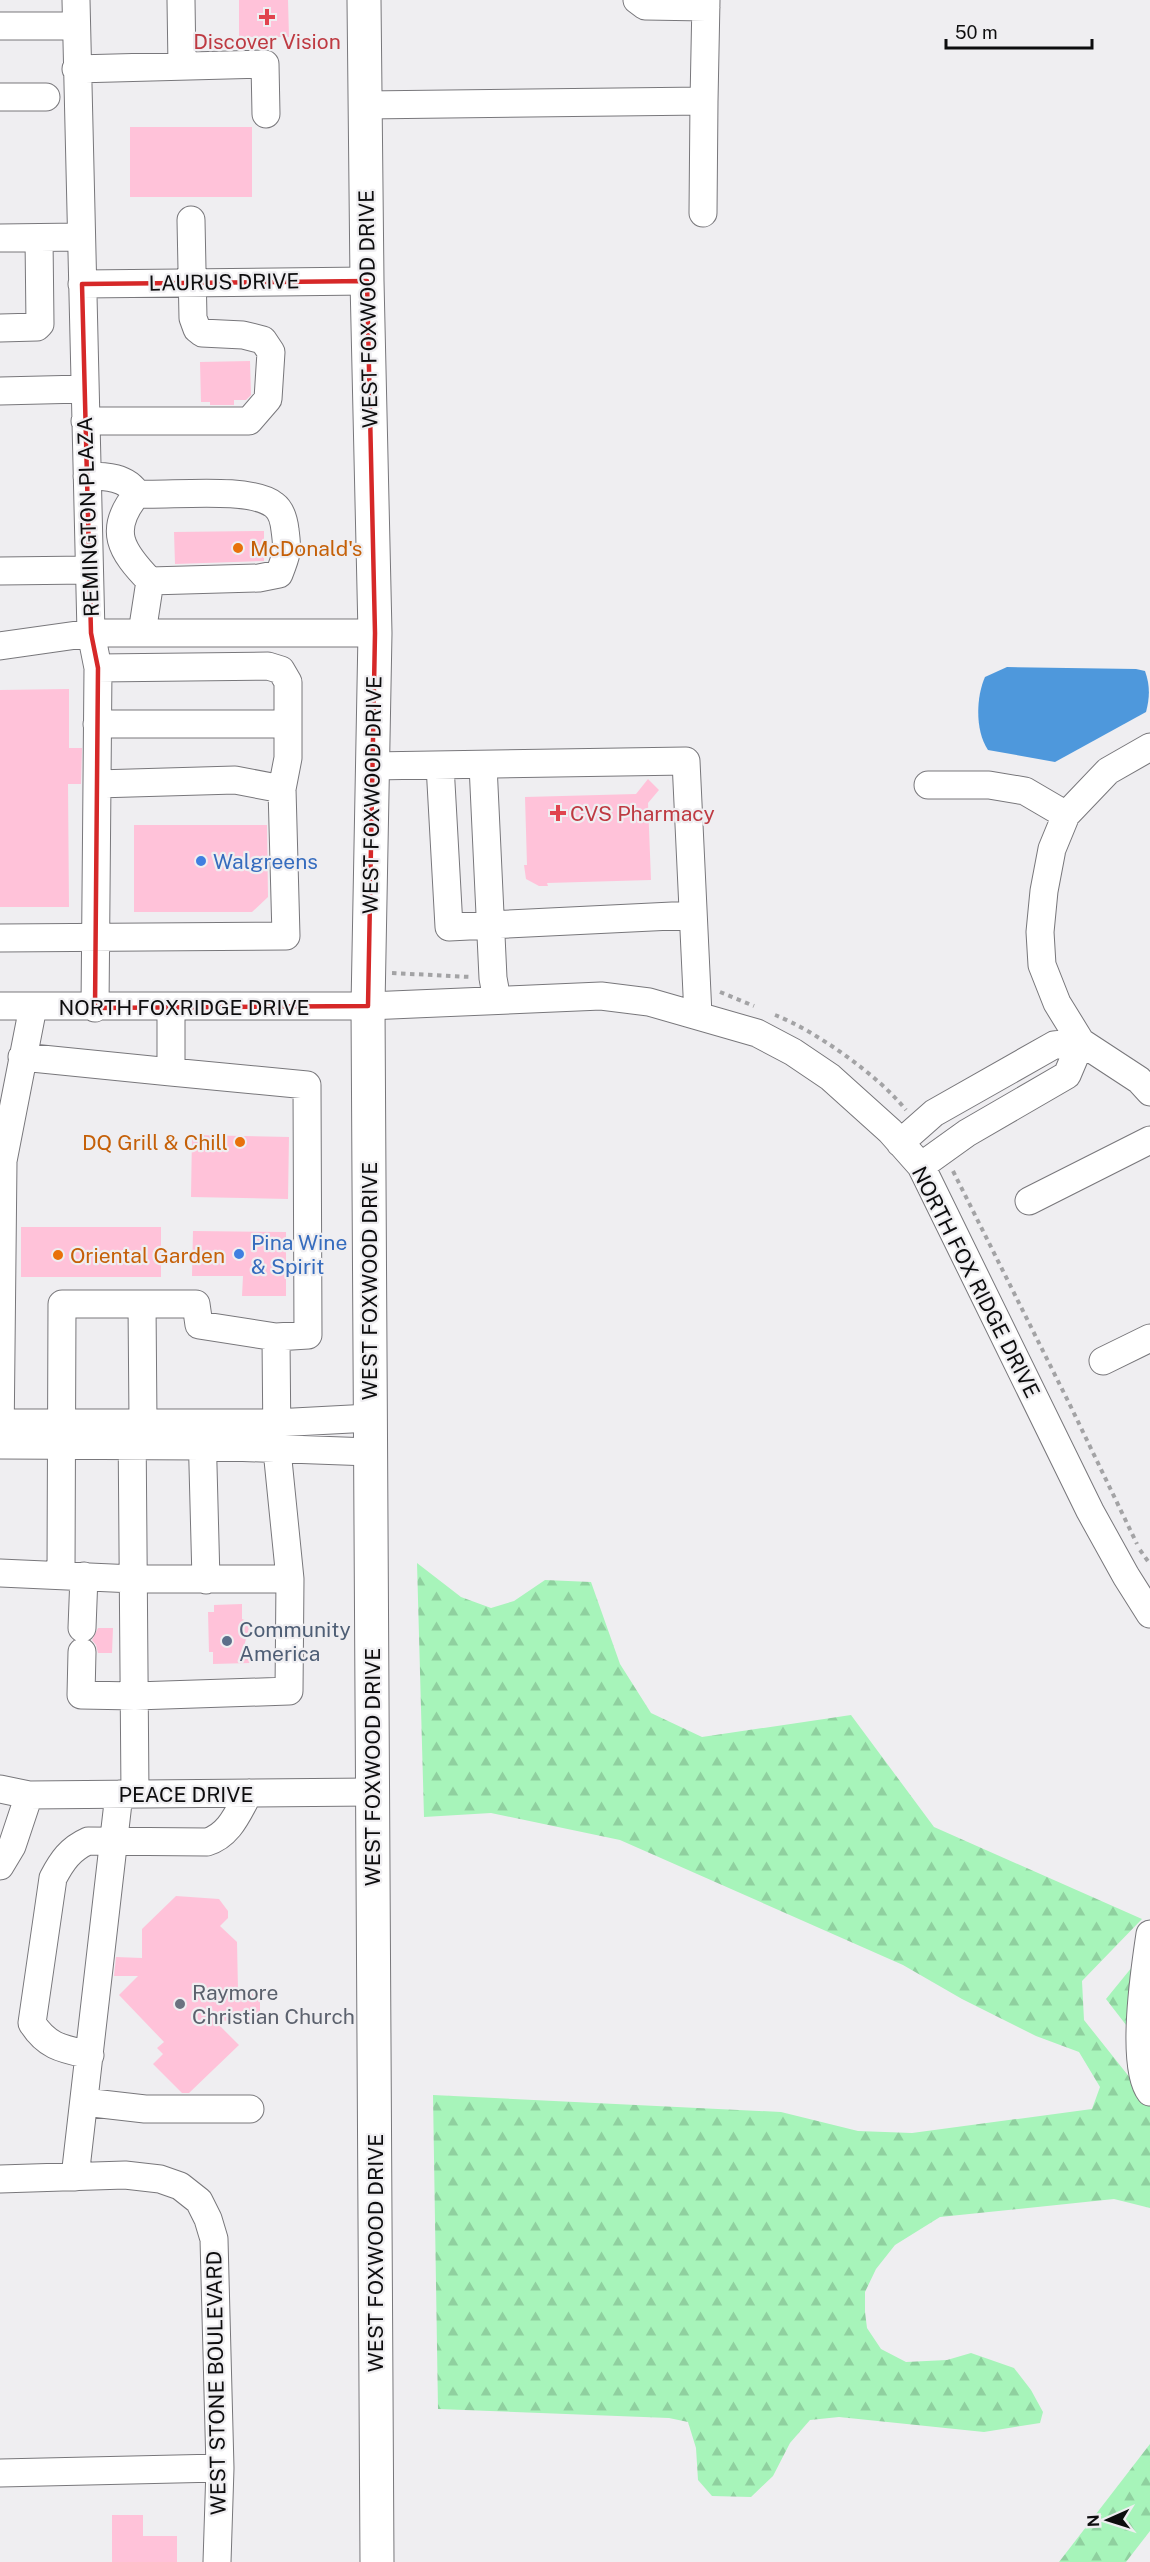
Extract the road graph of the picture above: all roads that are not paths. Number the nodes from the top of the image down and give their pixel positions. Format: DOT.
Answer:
graph roads {
  1 [pos="181,0"];
  2 [pos="364,0"];
  3 [pos="637,0"];
  4 [pos="706,4"];
  5 [pos="76,13"];
  6 [pos="0,26"];
  7 [pos="182,66"];
  8 [pos="76,69"];
  9 [pos="0,97"];
  10 [pos="46,97"];
  11 [pos="704,101"];
  12 [pos="365,105"];
  13 [pos="266,114"];
  14 [pos="704,213"];
  15 [pos="191,220"];
  16 [pos="80,237"];
  17 [pos="0,238"];
  18 [pos="39,238"];
  19 [pos="367,281"];
  20 [pos="193,282"];
  21 [pos="81,284"];
  22 [pos="0,328"];
  23 [pos="84,389"];
  24 [pos="0,391"];
  25 [pos="85,421"];
  26 [pos="87,476"];
  27 [pos="137,494"];
  28 [pos="89,570"];
  29 [pos="0,571"];
  30 [pos="150,581"];
  31 [pos="91,633"];
  32 [pos="142,633"];
  33 [pos="375,633"];
  34 [pos="0,646"];
  35 [pos="98,668"];
  36 [pos="98,724"];
  37 [pos="288,724"];
  38 [pos="1150,747"];
  39 [pos="440,765"];
  40 [pos="483,765"];
  41 [pos="372,766"];
  42 [pos="97,784"];
  43 [pos="928,785"];
  44 [pos="282,789"];
  45 [pos="1066,815"];
  46 [pos="693,915"];
  47 [pos="490,926"];
  48 [pos="0,938"];
  49 [pos="96,938"];
  50 [pos="495,989"];
  51 [pos="0,1006"];
  52 [pos="368,1006"];
  53 [pos="33,1007"];
  54 [pos="171,1007"];
  55 [pos="95,1008"];
  56 [pos="698,1015"];
  57 [pos="1081,1042"];
  58 [pos="22,1057"];
  59 [pos="171,1072"];
  60 [pos="1150,1092"];
  61 [pos="910,1135"];
  62 [pos="1150,1140"];
  63 [pos="930,1159"];
  64 [pos="1029,1201"];
  65 [pos="142,1304"];
  66 [pos="276,1337"];
  67 [pos="1150,1338"];
  68 [pos="1103,1361"];
  69 [pos="370,1418"];
  70 [pos="0,1423"];
  71 [pos="275,1423"];
  72 [pos="136,1430"];
  73 [pos="62,1433"];
  74 [pos="202,1434"];
  75 [pos="0,1444"];
  76 [pos="277,1450"];
  77 [pos="370,1452"];
  78 [pos="0,1573"];
  79 [pos="72,1576"];
  80 [pos="134,1579"];
  81 [pos="290,1579"];
  82 [pos="206,1580"];
  83 [pos="1150,1614"];
  84 [pos="135,1696"];
  85 [pos="0,1789"];
  86 [pos="372,1792"];
  87 [pos="249,1793"];
  88 [pos="127,1794"];
  89 [pos="29,1795"];
  90 [pos="113,1840"];
  91 [pos="0,1866"];
  92 [pos="1150,1934"];
  93 [pos="90,2055"];
  94 [pos="1150,2092"];
  95 [pos="84,2102"];
  96 [pos="250,2109"];
  97 [pos="75,2177"];
  98 [pos="0,2179"];
  99 [pos="220,2468"];
  100 [pos="0,2473"];
  101 [pos="217,2562"];
  102 [pos="377,2562"];
  1 -- 7 [label="street"];
  2 -- 12 [label="main road, WEST FOXWOOD DRIVE"];
  3 -- 4 [label="street"];
  4 -- 11 [label="street"];
  5 -- 6 [label="street, REMINGTON PLAZA"];
  5 -- 8 [label="street, REMINGTON PLAZA"];
  7 -- 8 [label="street"];
  7 -- 13 [label="street"];
  8 -- 16 [label="street, REMINGTON PLAZA"];
  9 -- 10 [label="street"];
  11 -- 12 [label="street"];
  11 -- 14 [label="street"];
  12 -- 19 [label="main road, WEST FOXWOOD DRIVE"];
  15 -- 20 [label="street"];
  16 -- 18 [label="street"];
  16 -- 21 [label="street, REMINGTON PLAZA"];
  17 -- 18 [label="street"];
  18 -- 22 [label="street"];
  19 -- 20 [label="street, LAURUS DRIVE"];
  19 -- 33 [label="main road, WEST FOXWOOD DRIVE"];
  20 -- 21 [label="street, LAURUS DRIVE"];
  20 -- 25 [label="street"];
  21 -- 23 [label="street, REMINGTON PLAZA"];
  23 -- 24 [label="street"];
  23 -- 25 [label="street, REMINGTON PLAZA"];
  25 -- 26 [label="street, REMINGTON PLAZA"];
  26 -- 27 [label="street"];
  26 -- 28 [label="street, REMINGTON PLAZA"];
  27 -- 30 [label="street"];
  27 -- 30 [label="street"];
  28 -- 29 [label="street"];
  28 -- 31 [label="street, REMINGTON PLAZA"];
  30 -- 32 [label="street"];
  31 -- 32 [label="street"];
  31 -- 34 [label="street"];
  31 -- 35 [label="street, REMINGTON PLAZA"];
  32 -- 33 [label="street"];
  33 -- 41 [label="main road, WEST FOXWOOD DRIVE"];
  35 -- 36 [label="street, REMINGTON PLAZA"];
  35 -- 37 [label="street"];
  36 -- 37 [label="street"];
  36 -- 42 [label="street, REMINGTON PLAZA"];
  37 -- 44 [label="street"];
  38 -- 45 [label="street"];
  39 -- 40 [label="street"];
  39 -- 41 [label="street"];
  39 -- 47 [label="street"];
  40 -- 46 [label="street"];
  40 -- 47 [label="street"];
  41 -- 52 [label="main road, WEST FOXWOOD DRIVE"];
  42 -- 44 [label="street"];
  42 -- 49 [label="street, REMINGTON PLAZA"];
  43 -- 45 [label="street"];
  44 -- 49 [label="street"];
  45 -- 57 [label="street"];
  46 -- 47 [label="street"];
  46 -- 56 [label="street"];
  47 -- 50 [label="street"];
  48 -- 49 [label="street"];
  49 -- 55 [label="street, REMINGTON PLAZA"];
  50 -- 52 [label="street, NORTH FOX RIDGE DRIVE"];
  50 -- 56 [label="street, NORTH FOX RIDGE DRIVE"];
  51 -- 53 [label="street, NORTH FOXRIDGE DRIVE"];
  52 -- 54 [label="street, NORTH FOXRIDGE DRIVE"];
  52 -- 69 [label="main road, WEST FOXWOOD DRIVE"];
  53 -- 55 [label="street, NORTH FOXRIDGE DRIVE"];
  53 -- 58 [label="street"];
  54 -- 55 [label="street, NORTH FOXRIDGE DRIVE"];
  54 -- 59 [label="street"];
  56 -- 61 [label="street, NORTH FOX RIDGE DRIVE"];
  57 -- 60 [label="street"];
  57 -- 61 [label="street"];
  57 -- 63 [label="street"];
  58 -- 59 [label="street"];
  58 -- 70 [label="street"];
  59 -- 66 [label="street"];
  61 -- 63 [label="street, NORTH FOX RIDGE DRIVE"];
  62 -- 64 [label="street"];
  63 -- 83 [label="street, NORTH FOX RIDGE DRIVE"];
  65 -- 66 [label="street"];
  65 -- 72 [label="street"];
  65 -- 73 [label="street"];
  66 -- 71 [label="street"];
  67 -- 68 [label="street"];
  69 -- 71 [label="street"];
  69 -- 77 [label="main road, WEST FOXWOOD DRIVE"];
  70 -- 73 [label="street"];
  70 -- 75 [label="street"];
  71 -- 74 [label="street"];
  71 -- 76 [label="street"];
  72 -- 73 [label="street"];
  72 -- 74 [label="street"];
  72 -- 80 [label="street"];
  73 -- 75 [label="street"];
  73 -- 79 [label="street"];
  74 -- 76 [label="street"];
  74 -- 82 [label="street"];
  76 -- 77 [label="street"];
  76 -- 81 [label="street"];
  77 -- 86 [label="main road, WEST FOXWOOD DRIVE"];
  78 -- 79 [label="street"];
  79 -- 80 [label="street"];
  79 -- 84 [label="street"];
  80 -- 82 [label="street"];
  80 -- 84 [label="street"];
  81 -- 82 [label="street"];
  81 -- 84 [label="street"];
  84 -- 88 [label="street"];
  85 -- 89 [label="street, PEACE DRIVE"];
  86 -- 87 [label="street, PEACE DRIVE"];
  86 -- 102 [label="main road, WEST FOXWOOD DRIVE"];
  87 -- 88 [label="street, PEACE DRIVE"];
  87 -- 90 [label="street"];
  88 -- 89 [label="street, PEACE DRIVE"];
  88 -- 90 [label="street"];
  89 -- 91 [label="street"];
  90 -- 93 [label="street"];
  90 -- 93 [label="street"];
  92 -- 94 [label="street"];
  93 -- 95 [label="street"];
  95 -- 96 [label="street"];
  95 -- 97 [label="street"];
  97 -- 98 [label="street"];
  97 -- 99 [label="street, WEST STONE BOULEVARD"];
  99 -- 100 [label="street"];
  99 -- 101 [label="street, WEST STONE BOULEVARD"];
}
